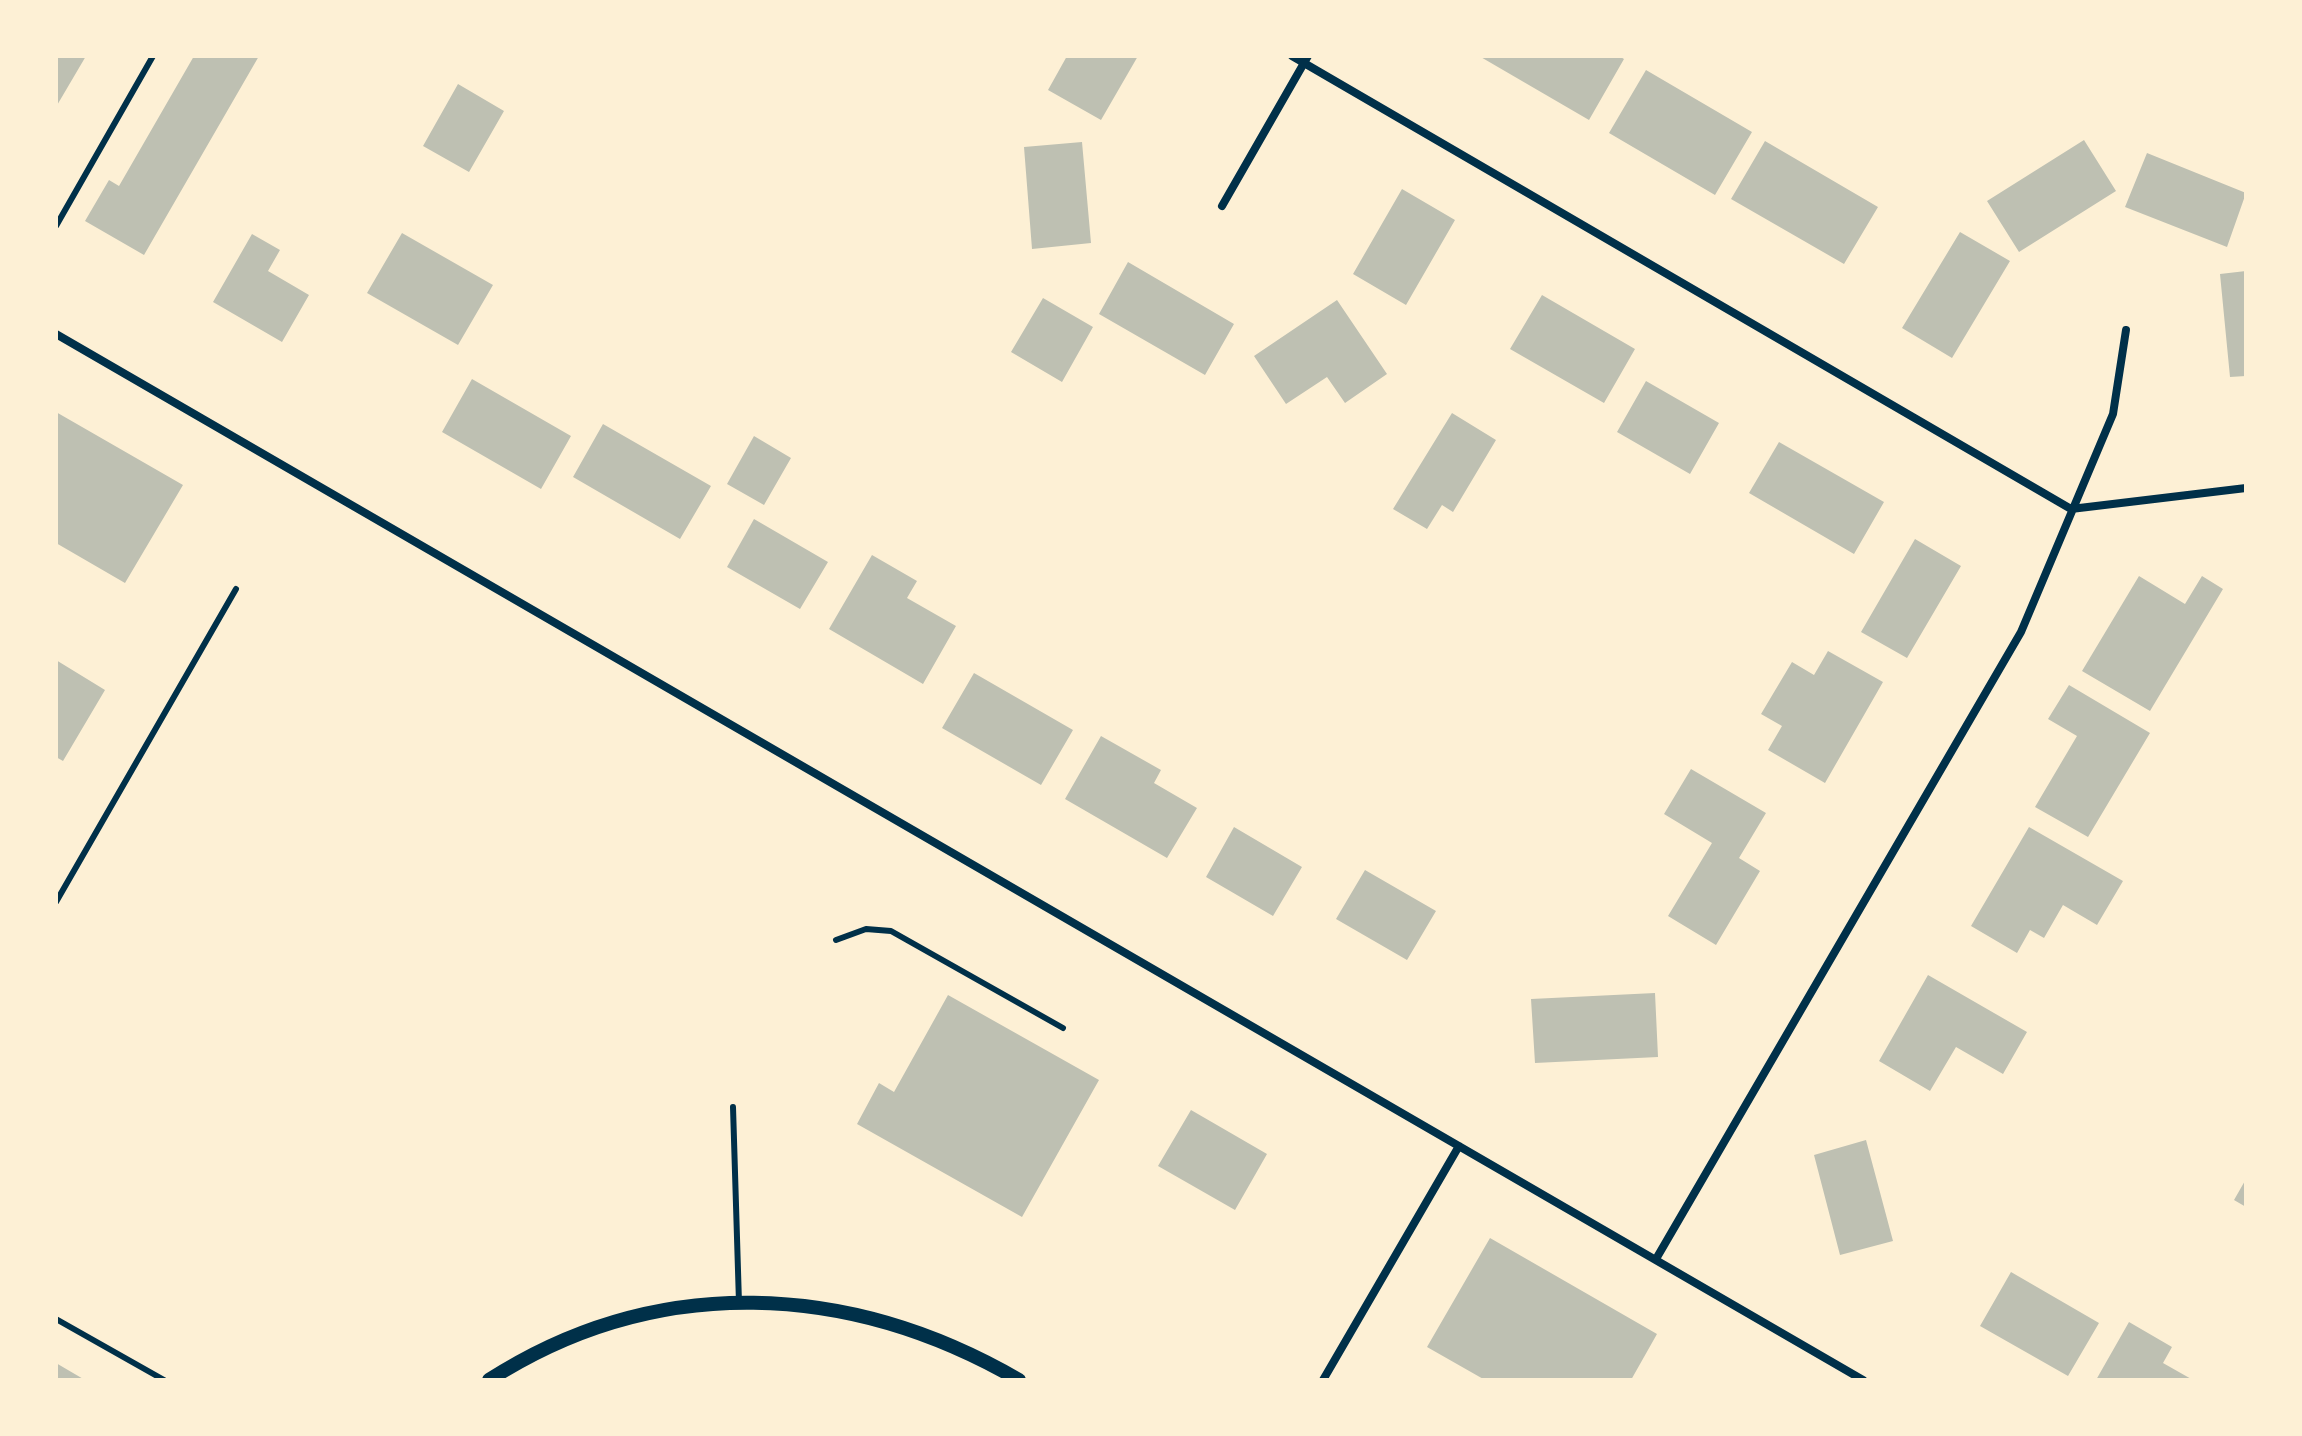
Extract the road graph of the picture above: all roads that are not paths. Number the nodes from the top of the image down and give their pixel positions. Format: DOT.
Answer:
graph roads {
  1 [pos="153,56"];
  2 [pos="1292,56"];
  3 [pos="1306,59"];
  4 [pos="1222,206"];
  5 [pos="56,226"];
  6 [pos="2126,330"];
  7 [pos="56,334"];
  8 [pos="2246,488"];
  9 [pos="2071,509"];
  10 [pos="236,589"];
  11 [pos="56,902"];
  12 [pos="836,940"];
  13 [pos="1063,1028"];
  14 [pos="733,1107"];
  15 [pos="1459,1146"];
  16 [pos="1656,1259"];
  17 [pos="739,1303"];
  18 [pos="56,1319"];
  19 [pos="164,1380"];
  20 [pos="489,1380"];
  21 [pos="1019,1380"];
  22 [pos="1323,1380"];
  23 [pos="1863,1380"];
  1 -- 5 [label="lane"];
  2 -- 3 [label="street"];
  3 -- 4 [label="street"];
  3 -- 9 [label="street"];
  6 -- 9 [label="street"];
  7 -- 15 [label="street"];
  8 -- 9 [label="street"];
  9 -- 16 [label="street"];
  10 -- 11 [label="lane"];
  12 -- 13 [label="lane"];
  14 -- 17 [label="lane"];
  15 -- 16 [label="street"];
  15 -- 22 [label="street"];
  16 -- 23 [label="street"];
  17 -- 20 [label="street"];
  17 -- 21 [label="street"];
  18 -- 19 [label="lane"];
}
